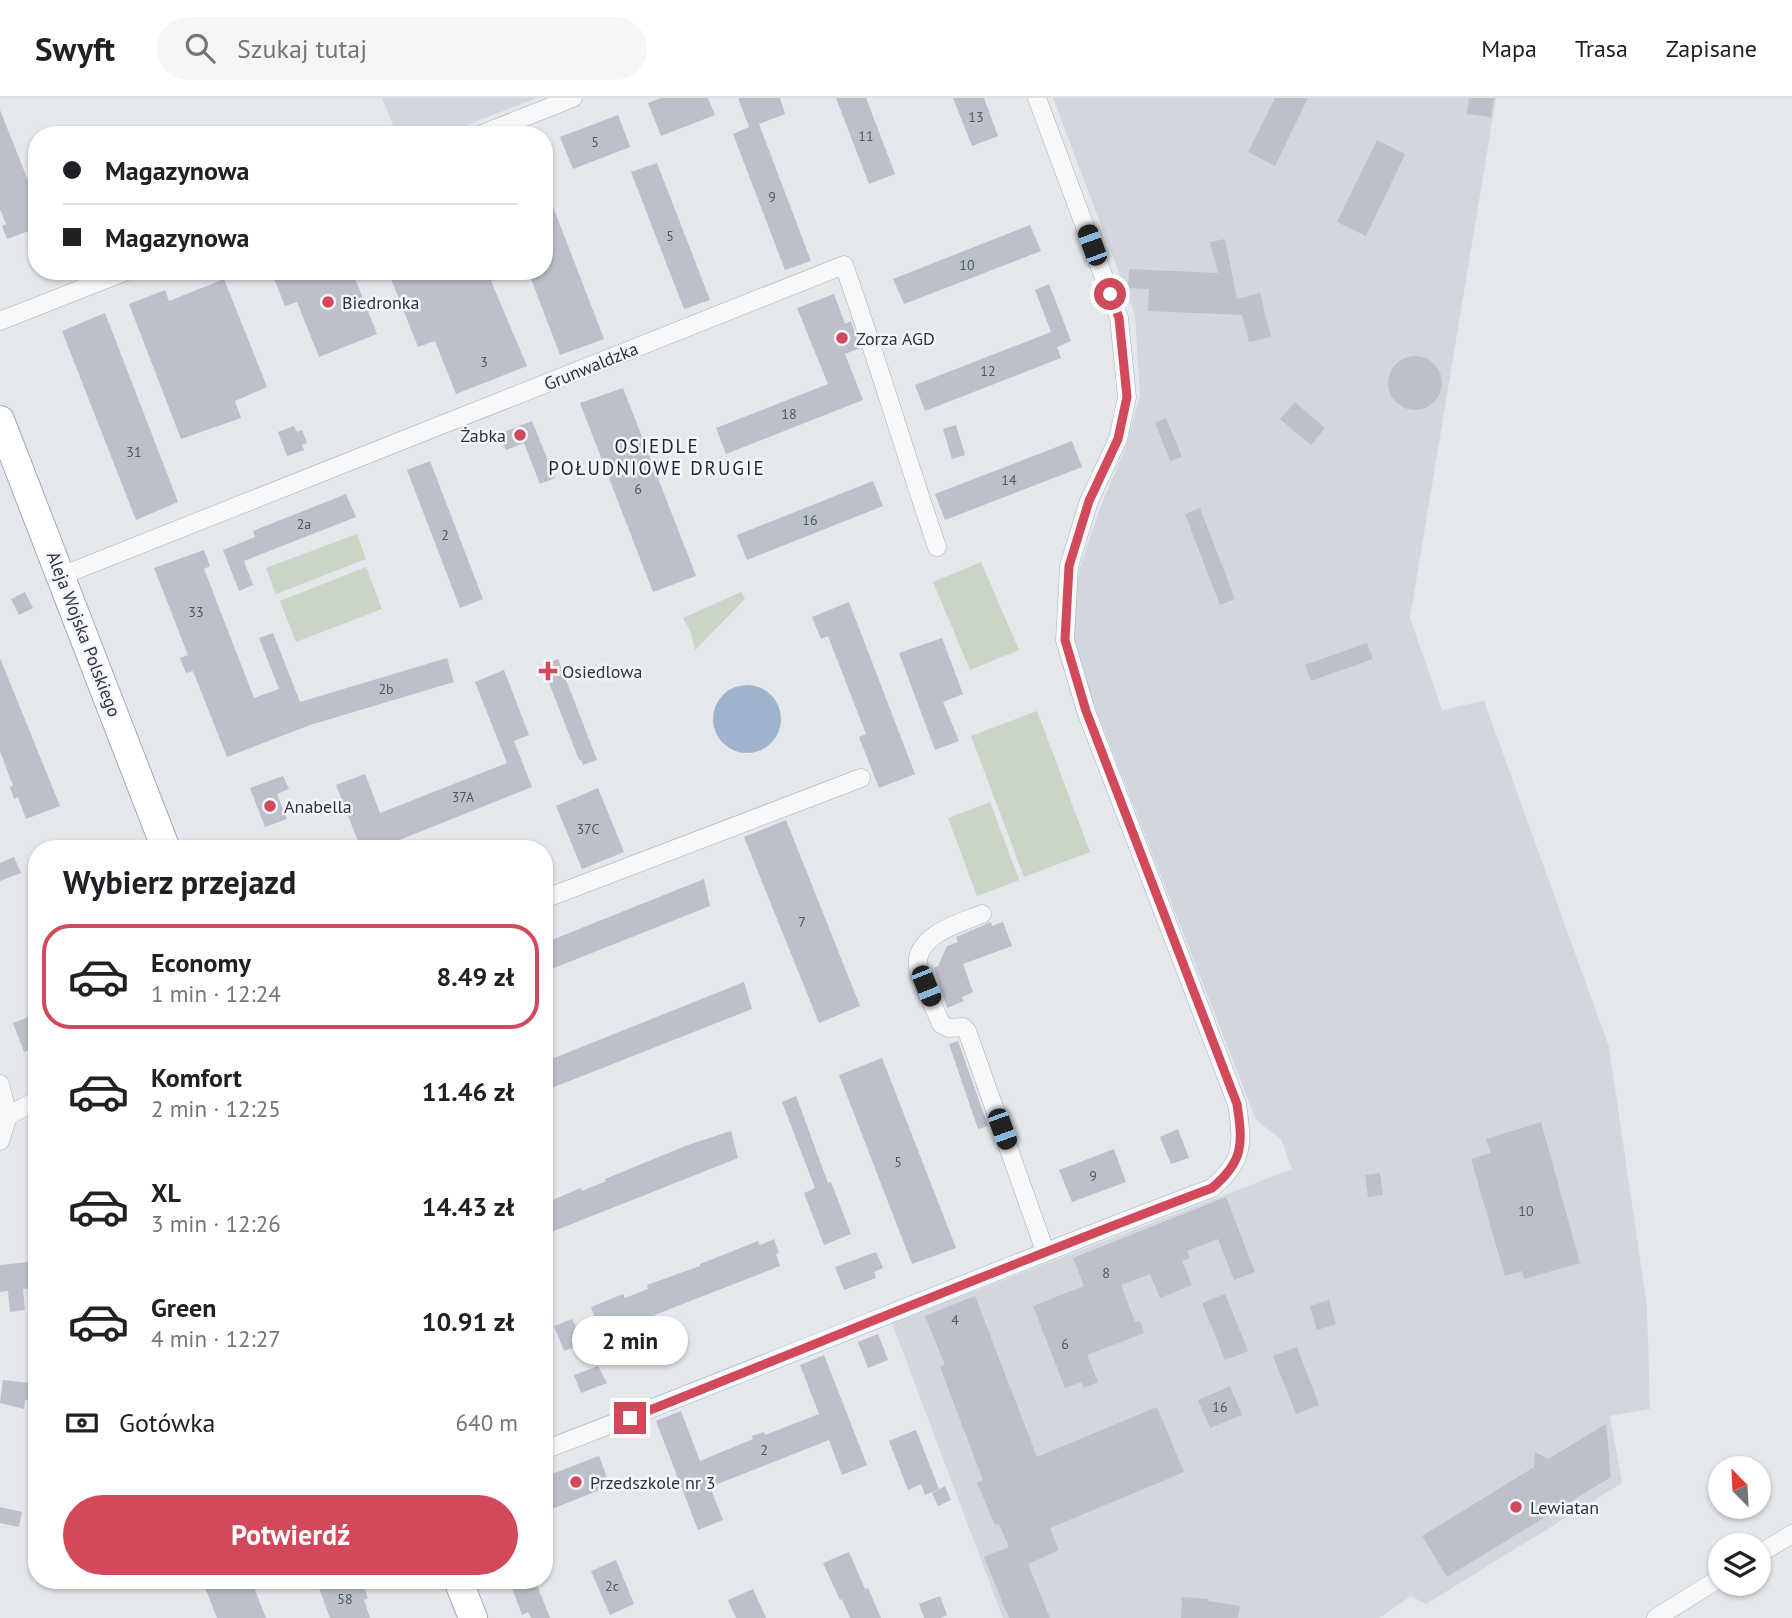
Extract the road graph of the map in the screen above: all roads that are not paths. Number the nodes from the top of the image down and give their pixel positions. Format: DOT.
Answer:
graph roads {
  1 [pos="573,98"];
  2 [pos="1037,98"];
  3 [pos="502,126"];
  4 [pos="104,280"];
  5 [pos="0,321"];
  6 [pos="0,420"];
  7 [pos="937,547"];
  8 [pos="61,576"];
  9 [pos="861,778"];
  10 [pos="163,840"];
  11 [pos="553,896"];
  12 [pos="982,914"];
  13 [pos="0,1084"];
  14 [pos="28,1105"];
  15 [pos="8,1116"];
  16 [pos="0,1141"];
  17 [pos="1045,1251"];
  18 [pos="553,1447"];
  19 [pos="1792,1534"];
  20 [pos="1771,1547"];
  21 [pos="1708,1586"];
  22 [pos="461,1589"];
  23 [pos="473,1618"];
  24 [pos="1656,1618"];
  1 -- 3 [label="street"];
  2 -- 17 [label="street"];
  4 -- 5 [label="street"];
  6 -- 8 [label="main road, Aleja Wojska Polskiego"];
  7 -- 8 [label="street, Grunwaldzka"];
  8 -- 10 [label="main road, Aleja Wojska Polskiego"];
  9 -- 11 [label="street"];
  12 -- 17 [label="street"];
  13 -- 15 [label="street"];
  14 -- 15 [label="street"];
  15 -- 16 [label="street"];
  17 -- 18 [label="street"];
  19 -- 20 [label="street"];
  21 -- 24 [label="street"];
  22 -- 23 [label="main road"];
}
